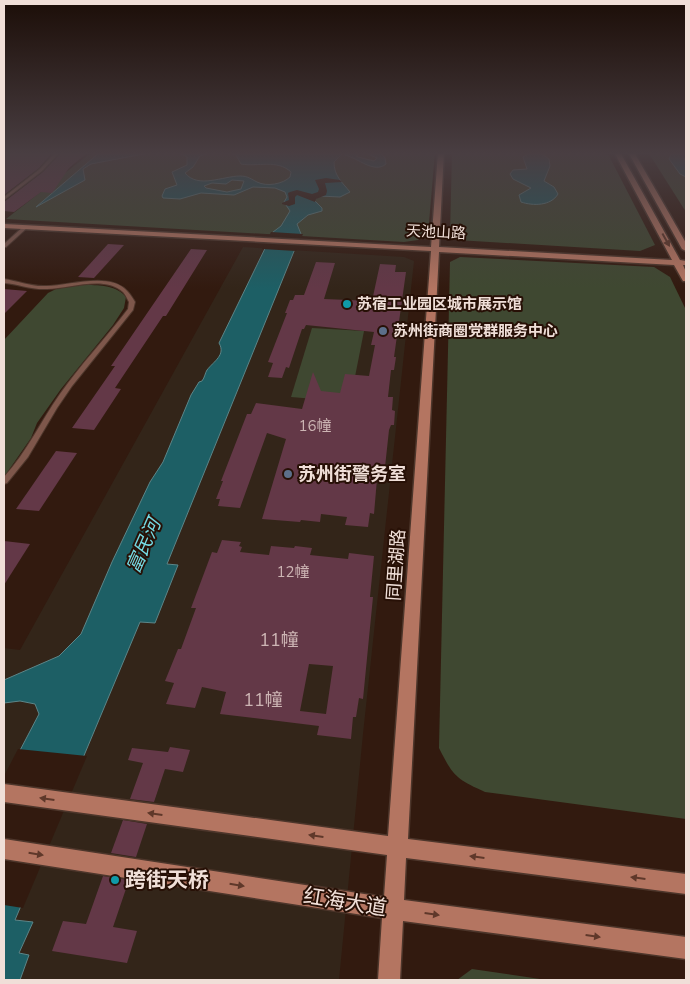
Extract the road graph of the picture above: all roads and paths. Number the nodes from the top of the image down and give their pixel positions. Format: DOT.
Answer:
graph roads {
  1 [pos="438,198"];
  2 [pos="644,198"];
  3 [pos="657,198"];
  4 [pos="4,224"];
  5 [pos="26,227"];
  6 [pos="10,235"];
  7 [pos="16,235"];
  8 [pos="246,237"];
  9 [pos="4,246"];
  10 [pos="434,247"];
  11 [pos="686,249"];
  12 [pos="686,258"];
  13 [pos="680,261"];
  14 [pos="686,279"];
  15 [pos="4,281"];
  16 [pos="4,481"];
  17 [pos="4,793"];
  18 [pos="397,847"];
  19 [pos="4,849"];
  20 [pos="686,884"];
  21 [pos="393,909"];
  22 [pos="686,948"];
  23 [pos="389,980"];
  1 -- 10 [label="street, 同里湖路"];
  2 -- 13 [label="street, one-way"];
  3 -- 11 [label="street"];
  4 -- 5 [label="street"];
  4 -- 8 [label="street"];
  5 -- 7 [label="lane"];
  5 -- 8 [label="street"];
  6 -- 7 [label="lane"];
  7 -- 9 [label="lane"];
  8 -- 10 [label="street, 天池山路"];
  10 -- 13 [label="street, 天池山路"];
  10 -- 18 [label="street, 同里湖路"];
  12 -- 13 [label="street, 天池山路"];
  13 -- 14 [label="street"];
  15 -- 16 [label="lane"];
  18 -- 17 [label="street, one-way"];
  20 -- 18 [label="street, one-way"];
  18 -- 21 [label="street, 同里湖路"];
  19 -- 21 [label="street, 红海大道, one-way"];
  21 -- 22 [label="street, 红海大道, one-way"];
  21 -- 23 [label="street, 同里湖路"];
}
